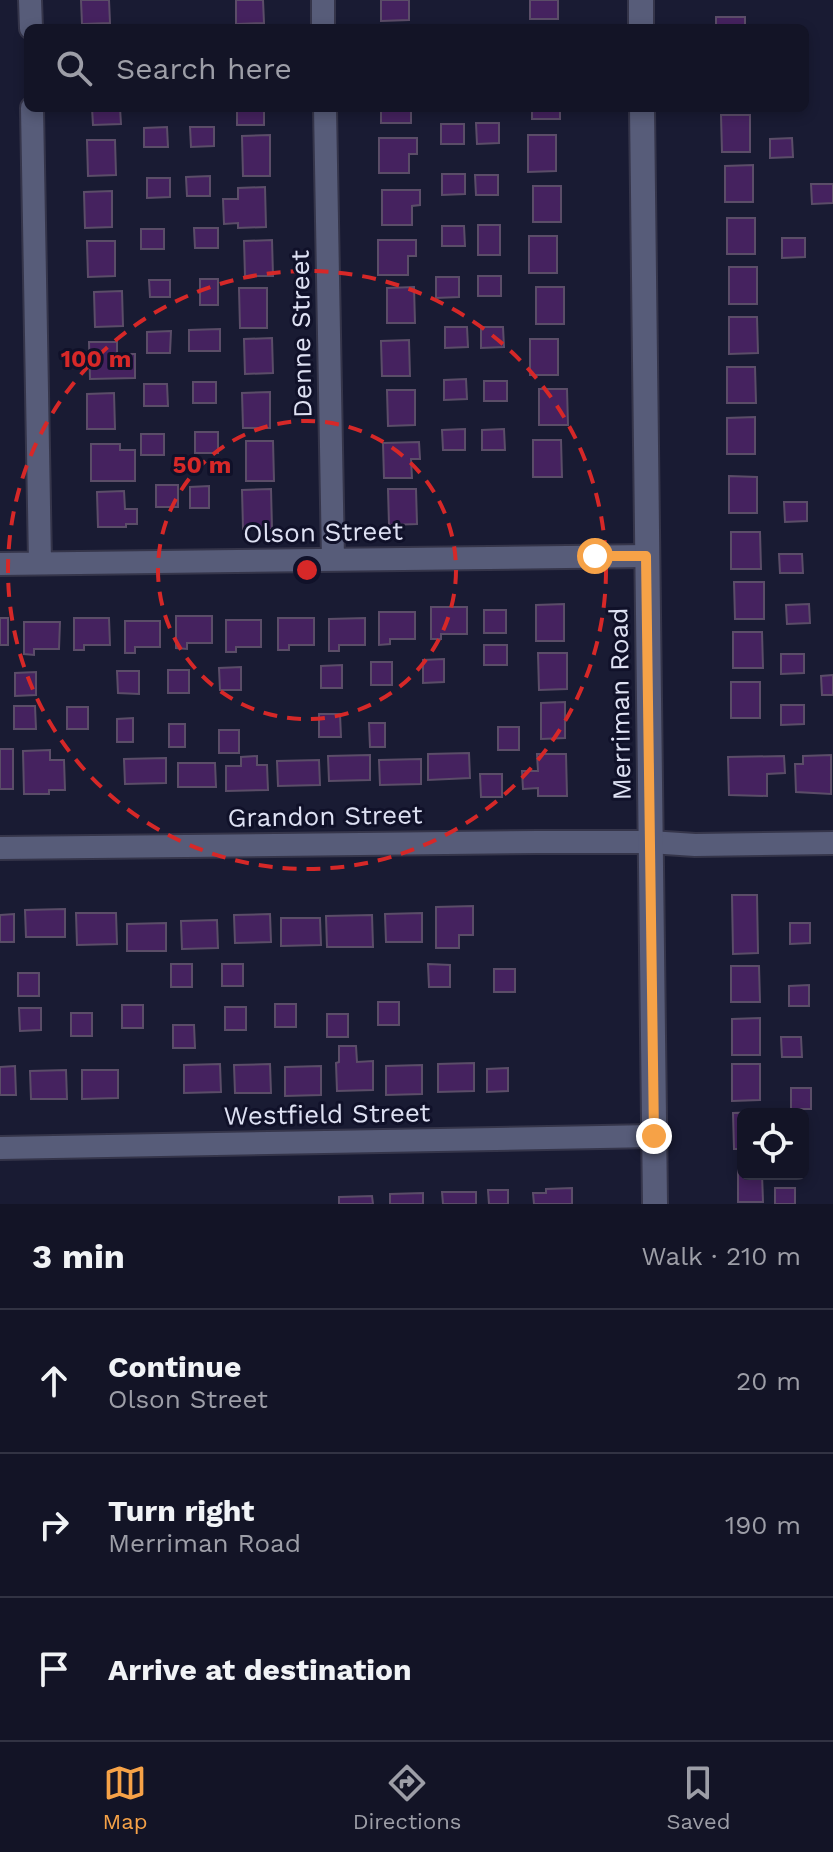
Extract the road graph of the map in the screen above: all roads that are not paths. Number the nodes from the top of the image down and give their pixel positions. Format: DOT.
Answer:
graph roads {
  1 [pos="30,0"];
  2 [pos="323,0"];
  3 [pos="641,0"];
  4 [pos="31,24"];
  5 [pos="323,24"];
  6 [pos="641,24"];
  7 [pos="32,112"];
  8 [pos="325,112"];
  9 [pos="642,112"];
  10 [pos="646,556"];
  11 [pos="333,560"];
  12 [pos="40,563"];
  13 [pos="0,564"];
  14 [pos="650,842"];
  15 [pos="833,843"];
  16 [pos="0,848"];
  17 [pos="654,1136"];
  18 [pos="0,1148"];
  19 [pos="655,1204"];
  1 -- 4 [label="street"];
  2 -- 5 [label="street"];
  3 -- 6 [label="main road"];
  7 -- 12 [label="street"];
  8 -- 11 [label="street, Denne Street"];
  9 -- 10 [label="main road, Merriman Road"];
  10 -- 11 [label="street, Olson Street"];
  10 -- 14 [label="main road, Merriman Road"];
  11 -- 12 [label="street, Olson Street"];
  12 -- 13 [label="street, Olson Street"];
  14 -- 15 [label="street, Grandon Street"];
  14 -- 16 [label="street, Grandon Street"];
  14 -- 17 [label="main road, Merriman Road"];
  17 -- 18 [label="street, Westfield Street"];
  17 -- 19 [label="main road, Merriman Road"];
}
